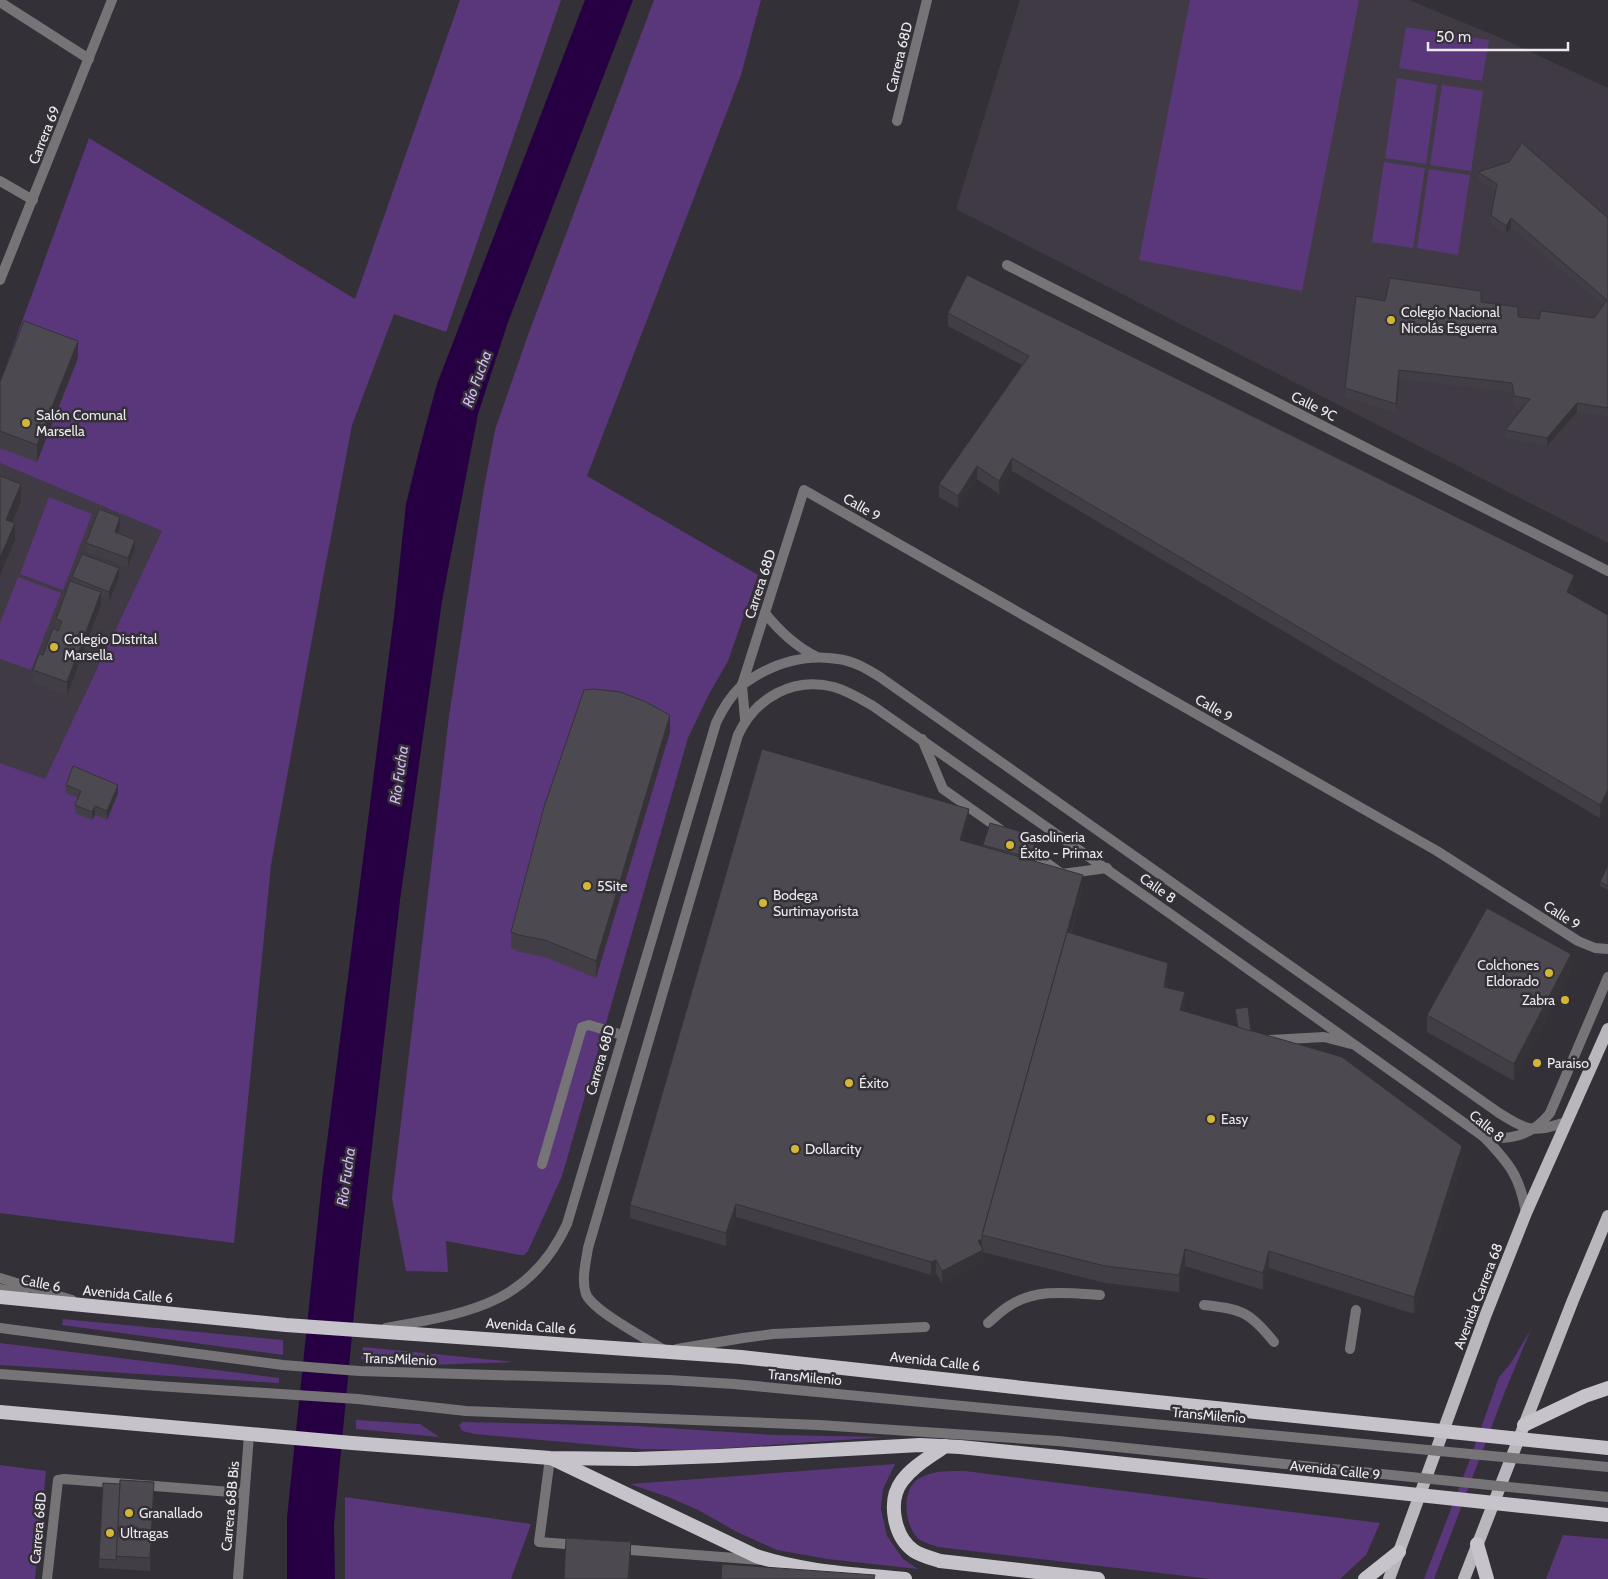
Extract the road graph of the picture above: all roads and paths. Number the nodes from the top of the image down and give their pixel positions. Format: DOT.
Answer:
graph roads {
  1 [pos="112,0"];
  2 [pos="927,0"];
  3 [pos="0,2"];
  4 [pos="89,59"];
  5 [pos="897,121"];
  6 [pos="0,181"];
  7 [pos="33,200"];
  8 [pos="1007,265"];
  9 [pos="0,280"];
  10 [pos="804,490"];
  11 [pos="1608,571"];
  12 [pos="765,613"];
  13 [pos="818,657"];
  14 [pos="742,685"];
  15 [pos="745,719"];
  16 [pos="922,739"];
  17 [pos="1001,830"];
  18 [pos="1033,853"];
  19 [pos="1107,868"];
  20 [pos="1608,949"];
  21 [pos="1608,977"];
  22 [pos="1608,1029"];
  23 [pos="622,1035"];
  24 [pos="1258,1040"];
  25 [pos="1355,1045"];
  26 [pos="1566,1122"];
  27 [pos="1533,1130"];
  28 [pos="1484,1137"];
  29 [pos="542,1164"];
  30 [pos="1526,1213"];
  31 [pos="1608,1216"];
  32 [pos="0,1278"];
  33 [pos="0,1289"];
  34 [pos="1100,1294"];
  35 [pos="0,1297"];
  36 [pos="1204,1305"];
  37 [pos="96,1307"];
  38 [pos="1356,1310"];
  39 [pos="988,1323"];
  40 [pos="925,1327"];
  41 [pos="0,1328"];
  42 [pos="370,1332"];
  43 [pos="1274,1342"];
  44 [pos="1350,1349"];
  45 [pos="665,1351"];
  46 [pos="0,1374"];
  47 [pos="1608,1388"];
  48 [pos="0,1412"];
  49 [pos="1524,1425"];
  50 [pos="249,1435"];
  51 [pos="945,1446"];
  52 [pos="1608,1448"];
  53 [pos="550,1458"];
  54 [pos="1608,1467"];
  55 [pos="244,1493"];
  56 [pos="1608,1497"];
  57 [pos="1608,1515"];
  58 [pos="1477,1544"];
  59 [pos="586,1546"];
  60 [pos="605,1548"];
  61 [pos="1400,1552"];
  62 [pos="772,1561"];
  63 [pos="47,1579"];
  64 [pos="51,1579"];
  65 [pos="238,1579"];
  66 [pos="905,1579"];
  67 [pos="1098,1579"];
  68 [pos="1365,1579"];
  69 [pos="1389,1579"];
  70 [pos="1464,1579"];
  71 [pos="1487,1579"];
  1 -- 4 [label="street, Carrera 69"];
  2 -- 5 [label="street, Carrera 68D"];
  3 -- 4 [label="street"];
  4 -- 7 [label="street, Carrera 69"];
  6 -- 7 [label="street"];
  7 -- 9 [label="street, Carrera 69"];
  8 -- 11 [label="street, Calle 9C"];
  10 -- 12 [label="street, Carrera 68D"];
  10 -- 20 [label="street, Calle 9"];
  12 -- 13 [label="street"];
  12 -- 14 [label="street, Carrera 68D"];
  13 -- 14 [label="street, Calle 8"];
  13 -- 27 [label="street, Calle 8"];
  14 -- 15 [label="street, Carrera 68D"];
  14 -- 23 [label="street, Carrera 68D"];
  15 -- 16 [label="street, Calle 8"];
  15 -- 45 [label="street, Calle 8"];
  16 -- 17 [label="street"];
  16 -- 19 [label="street, Calle 8"];
  18 -- 19 [label="street"];
  19 -- 25 [label="street, Calle 8"];
  21 -- 27 [label="street"];
  22 -- 26 [label="main road, Avenida Carrera 68"];
  23 -- 29 [label="street"];
  23 -- 42 [label="street, Carrera 68D"];
  24 -- 25 [label="street"];
  25 -- 28 [label="street, Calle 8"];
  26 -- 27 [label="street"];
  26 -- 30 [label="main road, Avenida Carrera 68"];
  27 -- 28 [label="street"];
  28 -- 30 [label="street, Calle 8"];
  30 -- 61 [label="main road, Avenida Carrera 68"];
  31 -- 49 [label="main road"];
  32 -- 37 [label="street, Calle 6"];
  33 -- 37 [label="street, Calle 6"];
  34 -- 39 [label="street"];
  35 -- 37 [label="highway, Avenida Calle 6"];
  36 -- 43 [label="street"];
  37 -- 42 [label="highway, Avenida Calle 6"];
  38 -- 44 [label="street"];
  40 -- 45 [label="street"];
  41 -- 54 [label="street, TransMilenio, bridge"];
  42 -- 45 [label="highway, Avenida Calle 6"];
  45 -- 52 [label="highway, Avenida Calle 6, bridge"];
  46 -- 56 [label="street, bridge"];
  47 -- 49 [label="highway"];
  48 -- 50 [label="highway"];
  49 -- 58 [label="main road"];
  50 -- 53 [label="highway"];
  50 -- 55 [label="street, Carrera 68B Bis"];
  51 -- 53 [label="highway"];
  51 -- 57 [label="highway, Avenida Calle 9, bridge"];
  51 -- 67 [label="highway"];
  53 -- 59 [label="street"];
  53 -- 62 [label="highway"];
  55 -- 63 [label="street, Carrera 68D"];
  55 -- 65 [label="street, Carrera 68B Bis"];
  58 -- 70 [label="main road"];
  58 -- 71 [label="highway"];
  60 -- 62 [label="street"];
  61 -- 68 [label="highway"];
  61 -- 69 [label="main road, Avenida Carrera 68"];
  62 -- 66 [label="highway"];
  63 -- 64 [label="street"];
}
